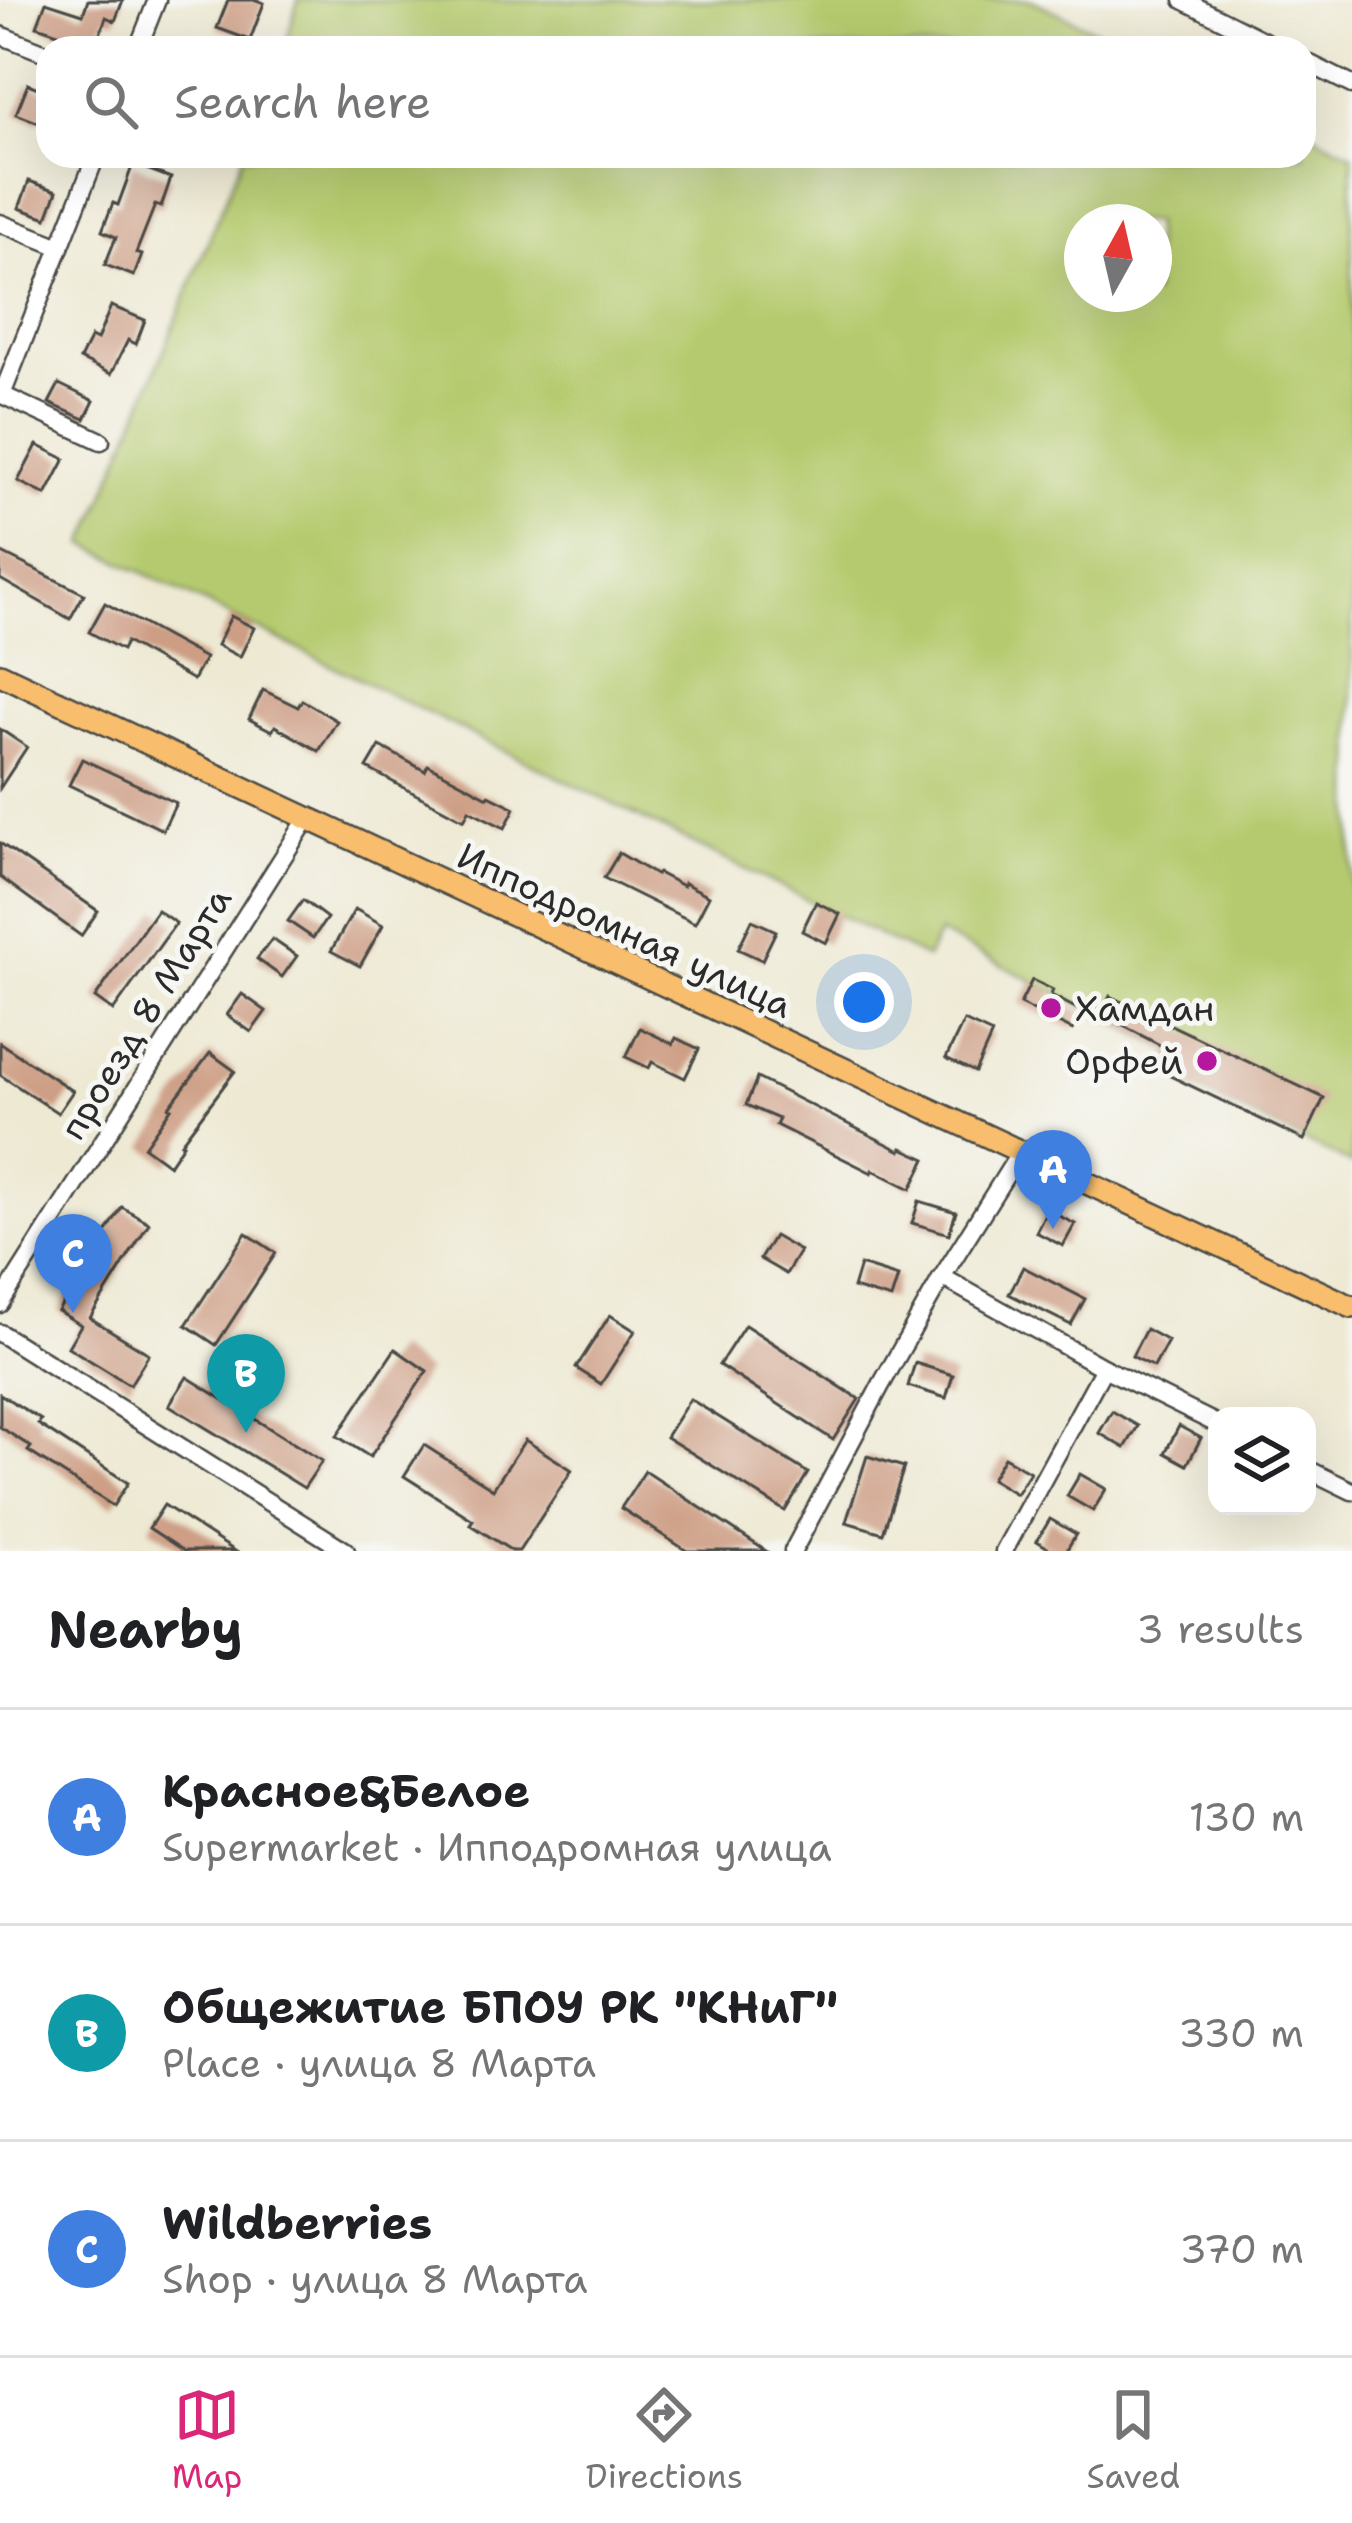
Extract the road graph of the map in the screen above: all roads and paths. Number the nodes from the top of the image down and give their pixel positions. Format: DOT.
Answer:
graph roads {
  1 [pos="157,0"];
  2 [pos="1183,0"];
  3 [pos="0,35"];
  4 [pos="143,36"];
  5 [pos="1254,36"];
  6 [pos="36,49"];
  7 [pos="1316,67"];
  8 [pos="1352,85"];
  9 [pos="91,168"];
  10 [pos="0,223"];
  11 [pos="60,248"];
  12 [pos="1,394"];
  13 [pos="101,441"];
  14 [pos="0,674"];
  15 [pos="308,819"];
  16 [pos="1021,1151"];
  17 [pos="942,1277"];
  18 [pos="0,1304"];
  19 [pos="1352,1307"];
  20 [pos="0,1333"];
  21 [pos="1104,1368"];
  22 [pos="1208,1420"];
  23 [pos="1316,1473"];
  24 [pos="1352,1491"];
  25 [pos="346,1551"];
  26 [pos="794,1551"];
  27 [pos="1004,1551"];
  1 -- 4 [label="street"];
  2 -- 5 [label="street"];
  3 -- 6 [label="street"];
  7 -- 8 [label="street"];
  9 -- 11 [label="street"];
  10 -- 11 [label="street"];
  11 -- 12 [label="street"];
  12 -- 13 [label="street"];
  14 -- 15 [label="main road, Ипподромная улица"];
  15 -- 16 [label="main road, Ипподромная улица"];
  15 -- 18 [label="street, проезд 8 Марта"];
  16 -- 17 [label="street"];
  16 -- 19 [label="main road, Ипподромная улица"];
  17 -- 21 [label="street"];
  17 -- 26 [label="street"];
  20 -- 25 [label="street"];
  21 -- 22 [label="street"];
  21 -- 27 [label="street"];
  23 -- 24 [label="street"];
}
